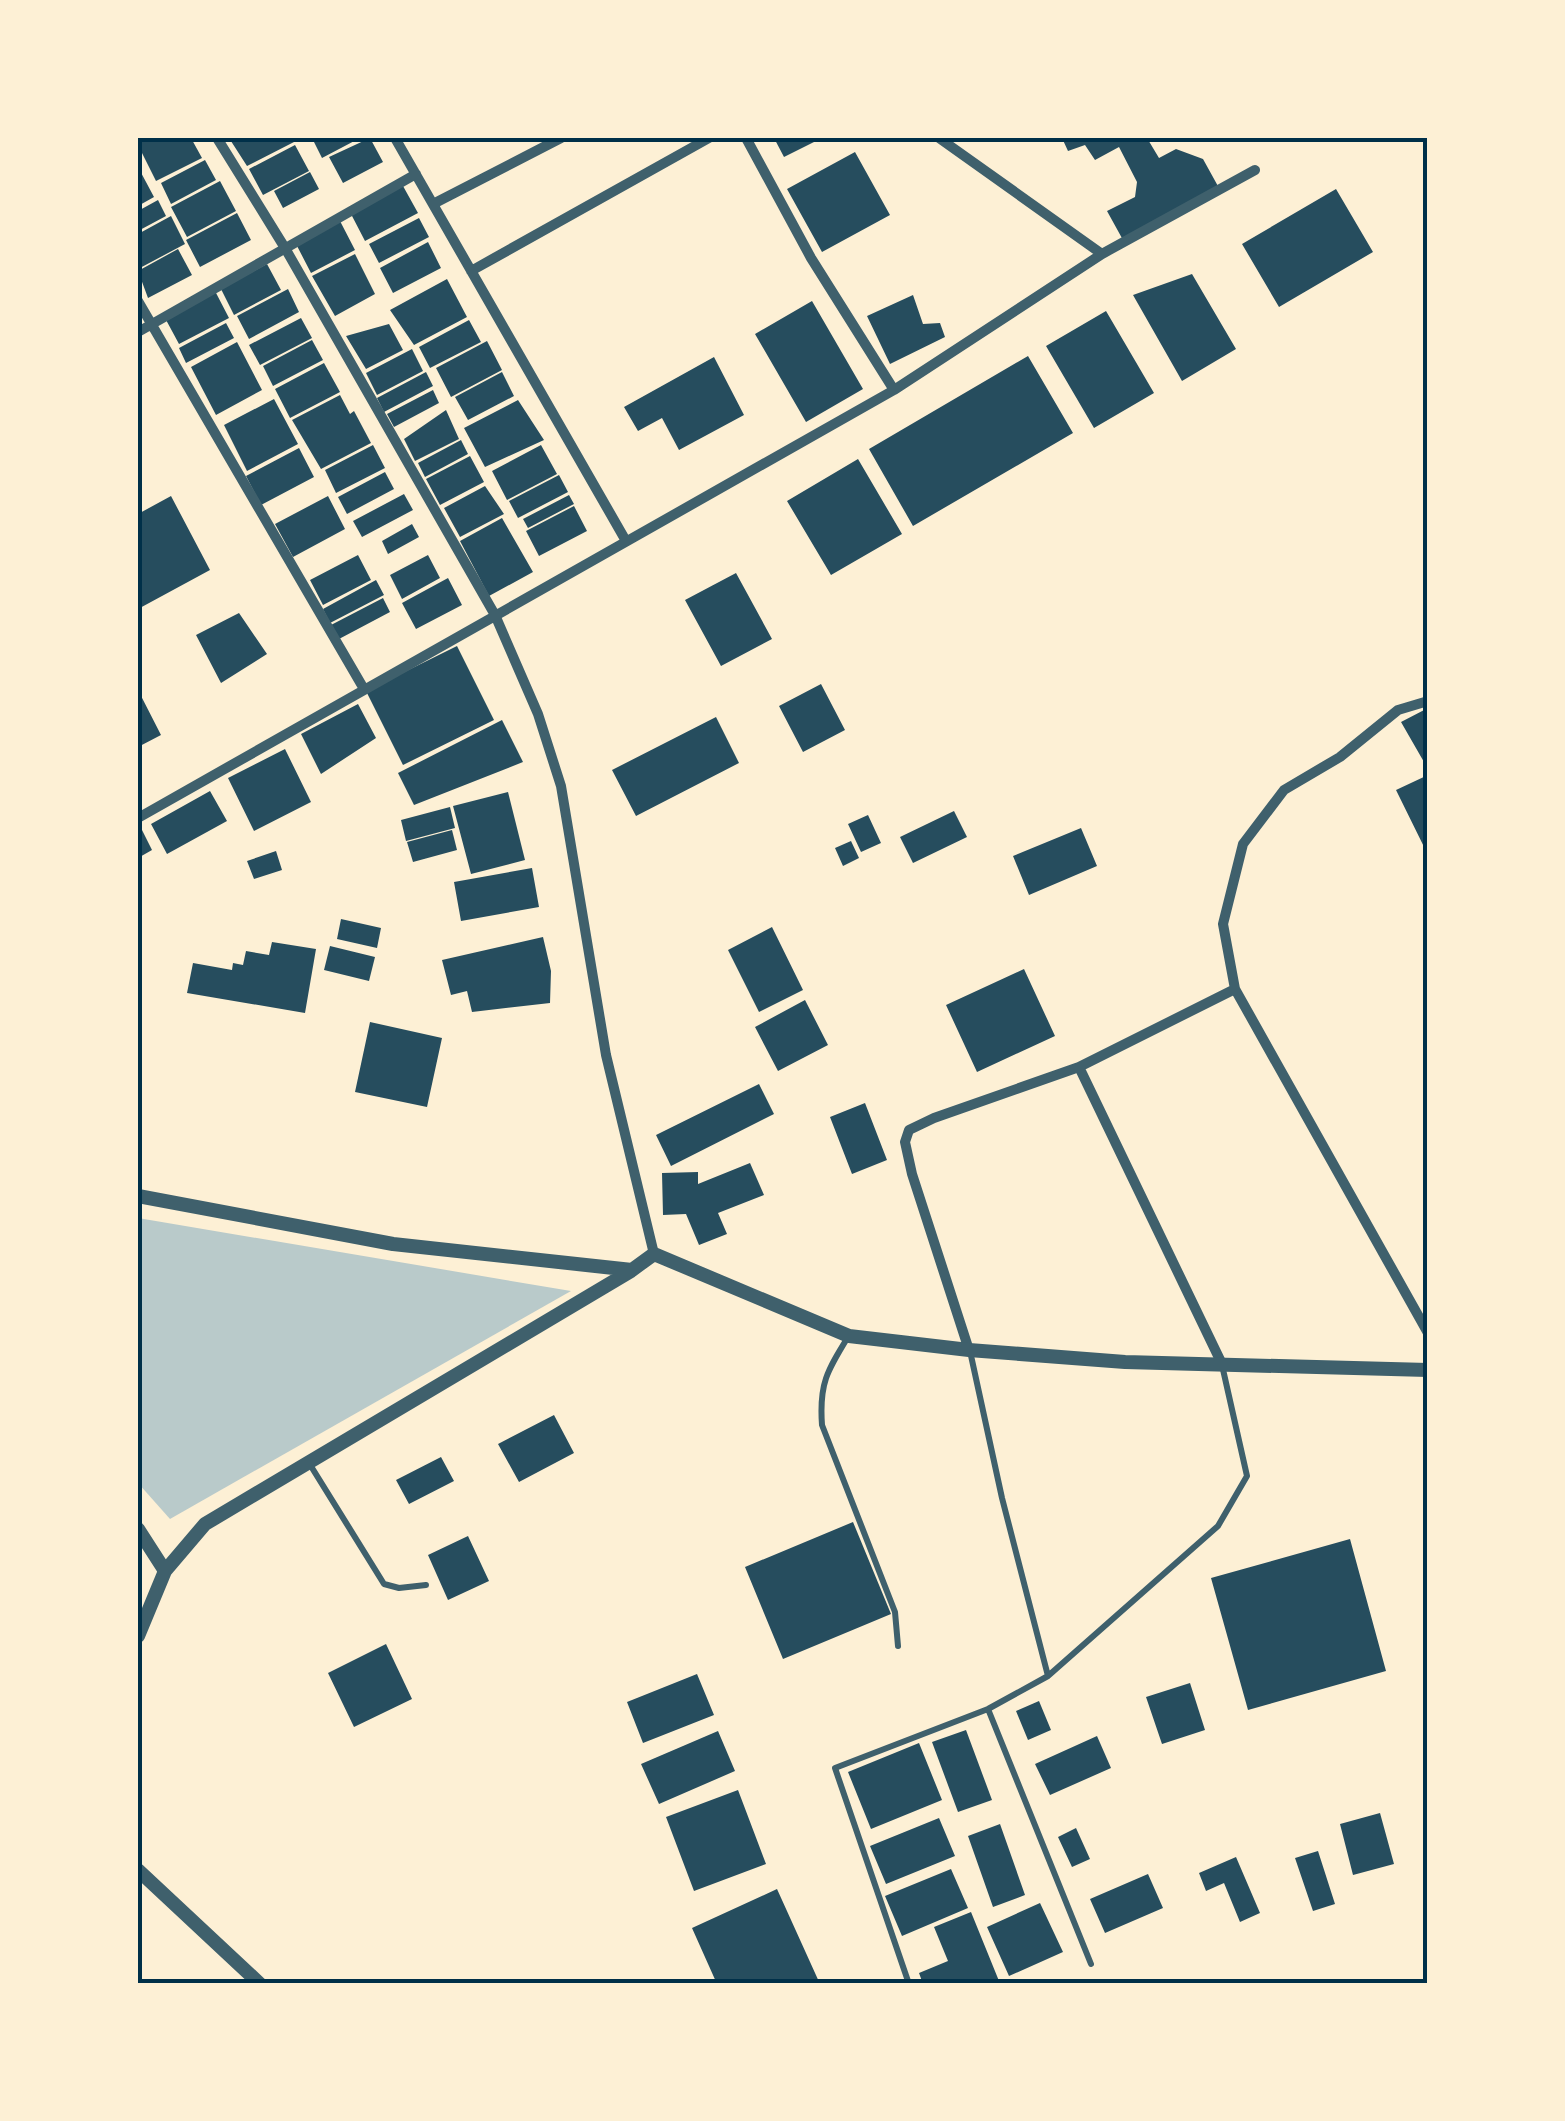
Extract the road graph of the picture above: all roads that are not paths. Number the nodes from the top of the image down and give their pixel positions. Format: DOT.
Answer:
graph roads {
  1 [pos="217,138"];
  2 [pos="395,138"];
  3 [pos="562,138"];
  4 [pos="709,138"];
  5 [pos="746,138"];
  6 [pos="939,138"];
  7 [pos="1256,170"];
  8 [pos="416,174"];
  9 [pos="433,204"];
  10 [pos="285,248"];
  11 [pos="1102,254"];
  12 [pos="472,271"];
  13 [pos="138,301"];
  14 [pos="152,324"];
  15 [pos="138,332"];
  16 [pos="894,390"];
  17 [pos="626,541"];
  18 [pos="495,615"];
  19 [pos="364,689"];
  20 [pos="1428,701"];
  21 [pos="138,818"];
  22 [pos="1235,988"];
  23 [pos="1080,1067"];
  24 [pos="138,1196"];
  25 [pos="654,1254"];
  26 [pos="632,1270"];
  27 [pos="1428,1333"];
  28 [pos="849,1336"];
  29 [pos="969,1350"];
  30 [pos="1222,1364"];
  31 [pos="1428,1370"];
  32 [pos="308,1462"];
  33 [pos="138,1529"];
  34 [pos="166,1570"];
  35 [pos="426,1585"];
  36 [pos="138,1636"];
  37 [pos="898,1646"];
  38 [pos="1048,1676"];
  39 [pos="988,1709"];
  40 [pos="138,1870"];
  41 [pos="1091,1964"];
  42 [pos="260,1984"];
  43 [pos="908,1984"];
  1 -- 10 [label="street"];
  2 -- 8 [label="street"];
  3 -- 9 [label="street"];
  4 -- 12 [label="street"];
  5 -- 16 [label="street"];
  6 -- 11 [label="street"];
  7 -- 11 [label="street"];
  8 -- 9 [label="street"];
  8 -- 10 [label="street"];
  9 -- 12 [label="street"];
  10 -- 14 [label="street"];
  10 -- 18 [label="street"];
  11 -- 16 [label="street"];
  12 -- 17 [label="street"];
  13 -- 14 [label="street"];
  14 -- 15 [label="street"];
  14 -- 19 [label="street"];
  16 -- 17 [label="street"];
  17 -- 18 [label="street"];
  18 -- 19 [label="street"];
  18 -- 25 [label="street"];
  19 -- 21 [label="street"];
  20 -- 22 [label="street"];
  22 -- 23 [label="street"];
  22 -- 27 [label="street"];
  23 -- 29 [label="street"];
  23 -- 30 [label="street"];
  24 -- 26 [label="street"];
  25 -- 26 [label="street"];
  25 -- 28 [label="street"];
  26 -- 32 [label="street"];
  28 -- 29 [label="street"];
  28 -- 37 [label="lane"];
  29 -- 30 [label="street"];
  29 -- 38 [label="lane"];
  30 -- 31 [label="street"];
  30 -- 38 [label="lane"];
  32 -- 34 [label="street"];
  32 -- 35 [label="lane"];
  33 -- 34 [label="street"];
  34 -- 36 [label="street"];
  38 -- 39 [label="lane"];
  39 -- 41 [label="lane"];
  39 -- 43 [label="lane"];
  40 -- 42 [label="street"];
}
